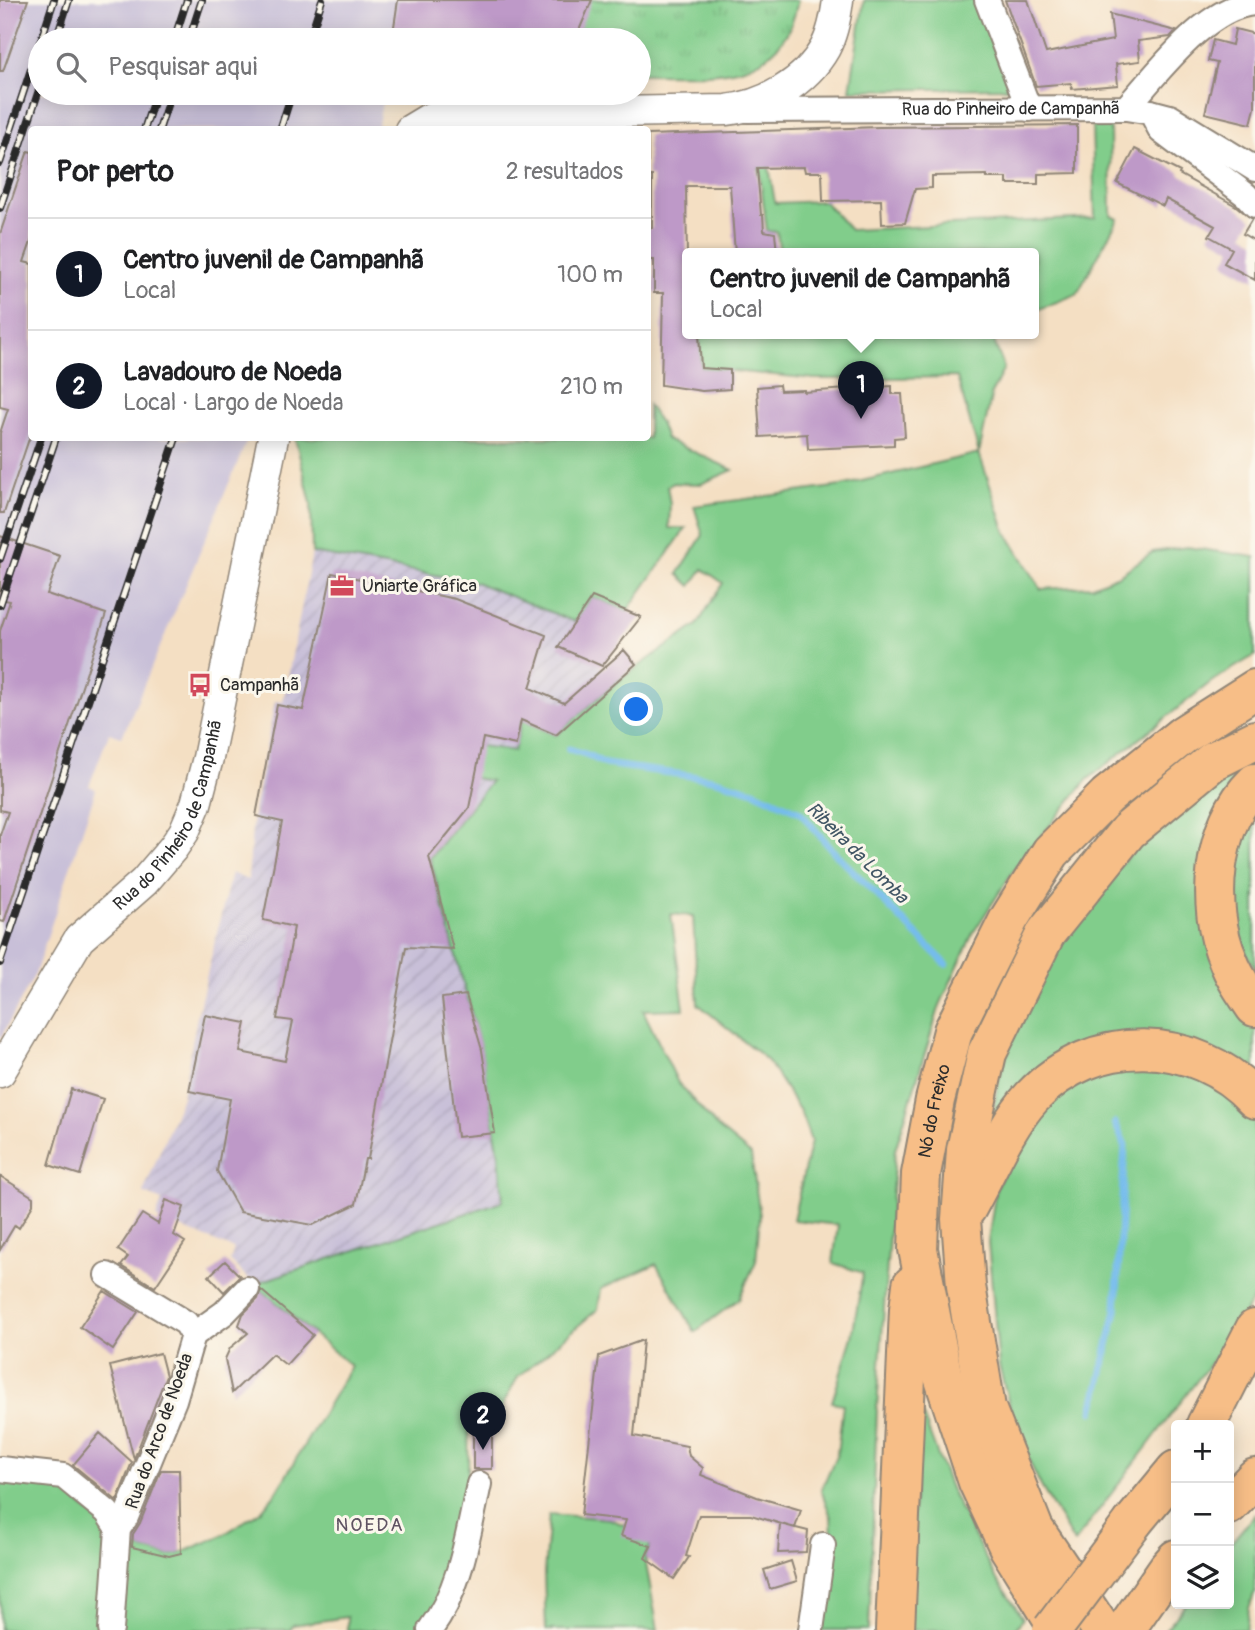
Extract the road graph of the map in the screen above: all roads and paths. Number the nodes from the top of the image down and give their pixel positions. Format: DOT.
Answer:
graph roads {
  1 [pos="838,0"];
  2 [pos="987,0"];
  3 [pos="1255,3"];
  4 [pos="1126,108"];
  5 [pos="1030,109"];
  6 [pos="726,110"];
  7 [pos="1151,112"];
  8 [pos="417,126"];
  9 [pos="1255,169"];
  10 [pos="1255,205"];
  11 [pos="272,441"];
  12 [pos="1255,689"];
  13 [pos="1255,740"];
  14 [pos="1255,783"];
  15 [pos="1255,1007"];
  16 [pos="0,1072"];
  17 [pos="1255,1099"];
  18 [pos="961,1219"];
  19 [pos="918,1249"];
  20 [pos="107,1275"];
  21 [pos="247,1289"];
  22 [pos="1255,1329"];
  23 [pos="193,1335"];
  24 [pos="1255,1389"];
  25 [pos="1209,1420"];
  26 [pos="1223,1420"];
  27 [pos="0,1469"];
  28 [pos="1171,1476"];
  29 [pos="1255,1478"];
  30 [pos="479,1484"];
  31 [pos="1234,1500"];
  32 [pos="118,1529"];
  33 [pos="823,1545"];
  34 [pos="1171,1565"];
  35 [pos="111,1630"];
  36 [pos="430,1630"];
  37 [pos="811,1630"];
  38 [pos="895,1630"];
  39 [pos="1052,1630"];
  40 [pos="1060,1630"];
  41 [pos="1102,1630"];
  42 [pos="1125,1630"];
  1 -- 6 [label="street, Rua do Pinheiro de Campanhã"];
  2 -- 5 [label="street"];
  3 -- 4 [label="street, Rua do Pinheiro de Campanhã"];
  4 -- 5 [label="street, Rua do Pinheiro de Campanhã"];
  4 -- 7 [label="street"];
  5 -- 6 [label="street, Rua do Pinheiro de Campanhã"];
  6 -- 8 [label="street, Rua do Pinheiro de Campanhã"];
  7 -- 9 [label="street"];
  7 -- 10 [label="street"];
  11 -- 16 [label="street, Rua do Pinheiro de Campanhã"];
  12 -- 19 [label="highway, Nó do Freixo"];
  13 -- 18 [label="highway, Nó do Freixo"];
  14 -- 15 [label="highway"];
  17 -- 18 [label="highway"];
  18 -- 41 [label="highway, Nó do Freixo"];
  19 -- 38 [label="highway"];
  19 -- 40 [label="highway, Nó do Freixo"];
  20 -- 23 [label="street, Rua do Arco de Noeda"];
  21 -- 23 [label="street"];
  22 -- 25 [label="highway"];
  23 -- 32 [label="street, Rua do Arco de Noeda"];
  24 -- 26 [label="highway"];
  27 -- 32 [label="street"];
  28 -- 39 [label="highway, bridge"];
  29 -- 31 [label="highway"];
  30 -- 36 [label="street"];
  32 -- 35 [label="street, Rua do Arco de Noeda"];
  33 -- 37 [label="street"];
  34 -- 42 [label="highway"];
}
